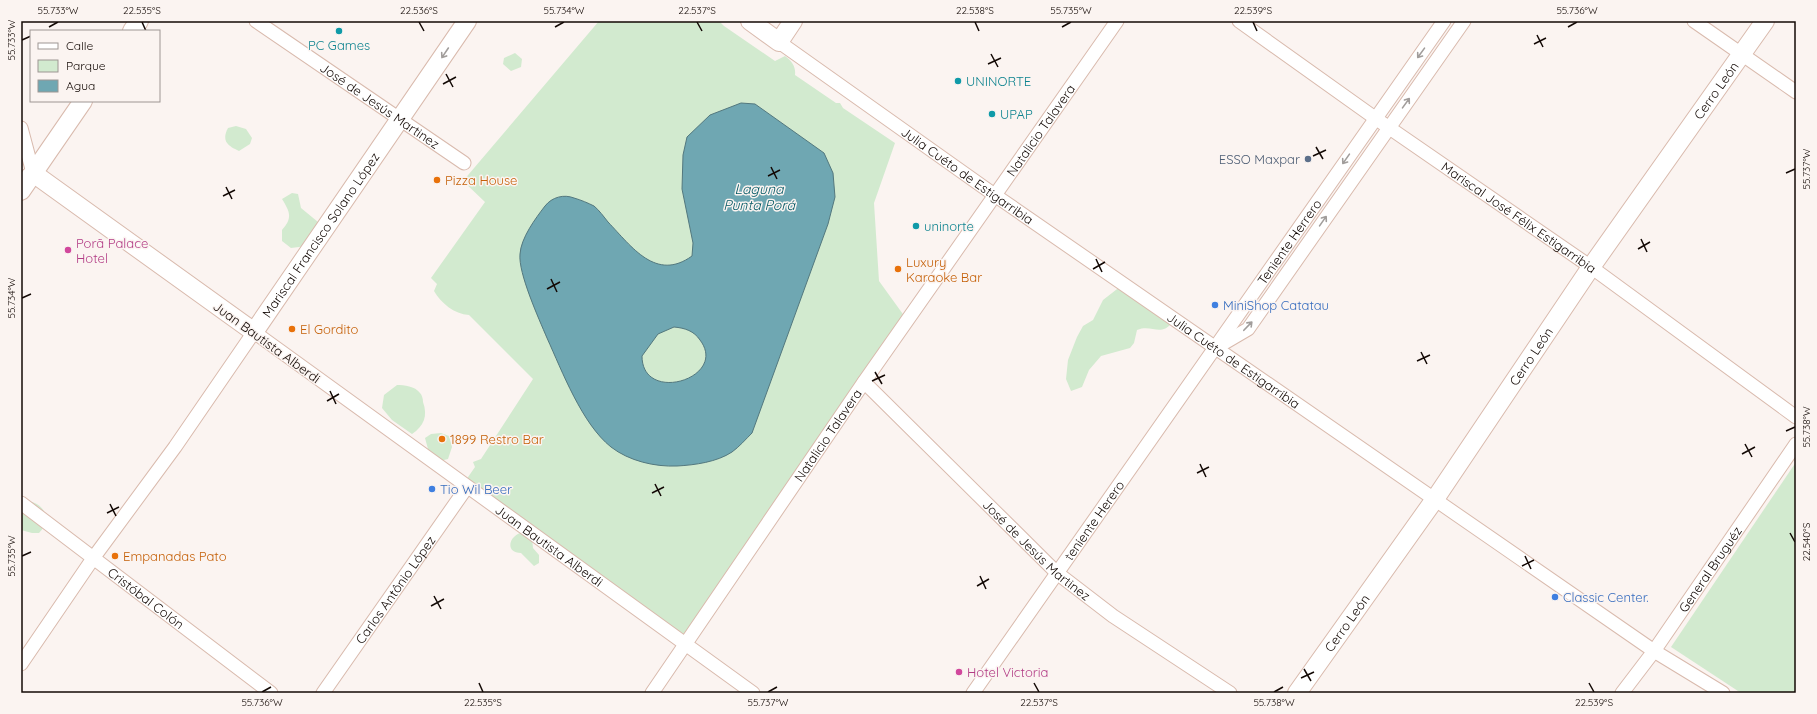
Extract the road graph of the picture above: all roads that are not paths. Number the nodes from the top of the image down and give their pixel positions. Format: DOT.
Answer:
graph roads {
  1 [pos="139,21"];
  2 [pos="256,21"];
  3 [pos="467,21"];
  4 [pos="750,21"];
  5 [pos="793,21"];
  6 [pos="1117,21"];
  7 [pos="1239,21"];
  8 [pos="1445,21"];
  9 [pos="1694,21"];
  10 [pos="1765,21"];
  11 [pos="1462,25"];
  12 [pos="133,30"];
  13 [pos="779,42"];
  14 [pos="1742,53"];
  15 [pos="1796,92"];
  16 [pos="82,102"];
  17 [pos="1375,118"];
  18 [pos="399,120"];
  19 [pos="1389,127"];
  20 [pos="21,128"];
  21 [pos="464,163"];
  22 [pos="27,176"];
  23 [pos="21,191"];
  24 [pos="996,196"];
  25 [pos="1591,267"];
  26 [pos="254,332"];
  27 [pos="1215,348"];
  28 [pos="864,382"];
  29 [pos="1796,417"];
  30 [pos="1796,444"];
  31 [pos="467,487"];
  32 [pos="1435,499"];
  33 [pos="21,503"];
  34 [pos="94,557"];
  35 [pos="1057,573"];
  36 [pos="686,644"];
  37 [pos="1654,651"];
  38 [pos="21,664"];
  39 [pos="271,693"];
  40 [pos="323,693"];
  41 [pos="652,693"];
  42 [pos="753,693"];
  43 [pos="973,693"];
  44 [pos="1230,693"];
  45 [pos="1297,693"];
  46 [pos="1622,693"];
  47 [pos="1722,693"];
  1 -- 12 [label="street"];
  2 -- 18 [label="street, José de Jesús Martinez"];
  3 -- 18 [label="street, Mariscal Francisco Solano López, one-way"];
  4 -- 13 [label="street, Julia Cuéto de Estigarribia"];
  5 -- 13 [label="street"];
  6 -- 24 [label="street, Natalicio Talavera"];
  7 -- 17 [label="street, Mariscal José Félix Estigarribia"];
  8 -- 11 [label="street, Teniente Herrero"];
  8 -- 17 [label="street, Teniente Herrero, one-way"];
  9 -- 14 [label="street"];
  10 -- 14 [label="street, Cerro León"];
  19 -- 11 [label="street, Teniente Herrero, one-way"];
  13 -- 24 [label="street, Julia Cuéto de Estigarribia"];
  14 -- 15 [label="street"];
  14 -- 25 [label="street, Cerro León"];
  16 -- 22 [label="street"];
  17 -- 19 [label="street, Mariscal José Félix Estigarribia"];
  17 -- 27 [label="street, Teniente Herrero, one-way"];
  18 -- 21 [label="street, José de Jesús Martinez"];
  18 -- 26 [label="street, Mariscal Francisco Solano López"];
  19 -- 25 [label="street, Mariscal José Félix Estigarribia"];
  27 -- 19 [label="street, Teniente Herrero, one-way"];
  20 -- 22 [label="street"];
  22 -- 23 [label="street"];
  22 -- 26 [label="street, Juan Bautista Alberdi"];
  24 -- 27 [label="street, Julia Cuéto de Estigarribia"];
  24 -- 28 [label="street, Natalicio Talavera"];
  25 -- 29 [label="street, Mariscal José Félix Estigarribia"];
  25 -- 32 [label="street, Cerro León"];
  26 -- 31 [label="street, Juan Bautista Alberdi"];
  26 -- 34 [label="street, Mariscal Francisco Solano López"];
  27 -- 32 [label="street, Julia Cuéto de Estigarribia"];
  27 -- 35 [label="street, teniente Herero"];
  28 -- 35 [label="street, José de Jesús Martinez"];
  28 -- 36 [label="street, Natalicio Talavera"];
  30 -- 37 [label="street, General Bruguéz"];
  31 -- 36 [label="street, Juan Bautista Alberdi"];
  31 -- 40 [label="street, Carlos Antônio López"];
  32 -- 37 [label="street, Julia Cuéto de Estigarribia"];
  32 -- 45 [label="street, Cerro León"];
  33 -- 34 [label="street, Cristóbal Colón"];
  34 -- 38 [label="street, Mariscal Francisco Solano López"];
  34 -- 39 [label="street, Cristóbal Colón"];
  35 -- 43 [label="street, teniente Herero"];
  35 -- 44 [label="street, José de Jesús Martinez"];
  36 -- 41 [label="street, Natalicio Talavera"];
  36 -- 42 [label="street, Juan Bautista Alberdi"];
  37 -- 46 [label="street, General Bruguéz"];
  37 -- 47 [label="street, Julia Cuéto de Estigarribia"];
}
